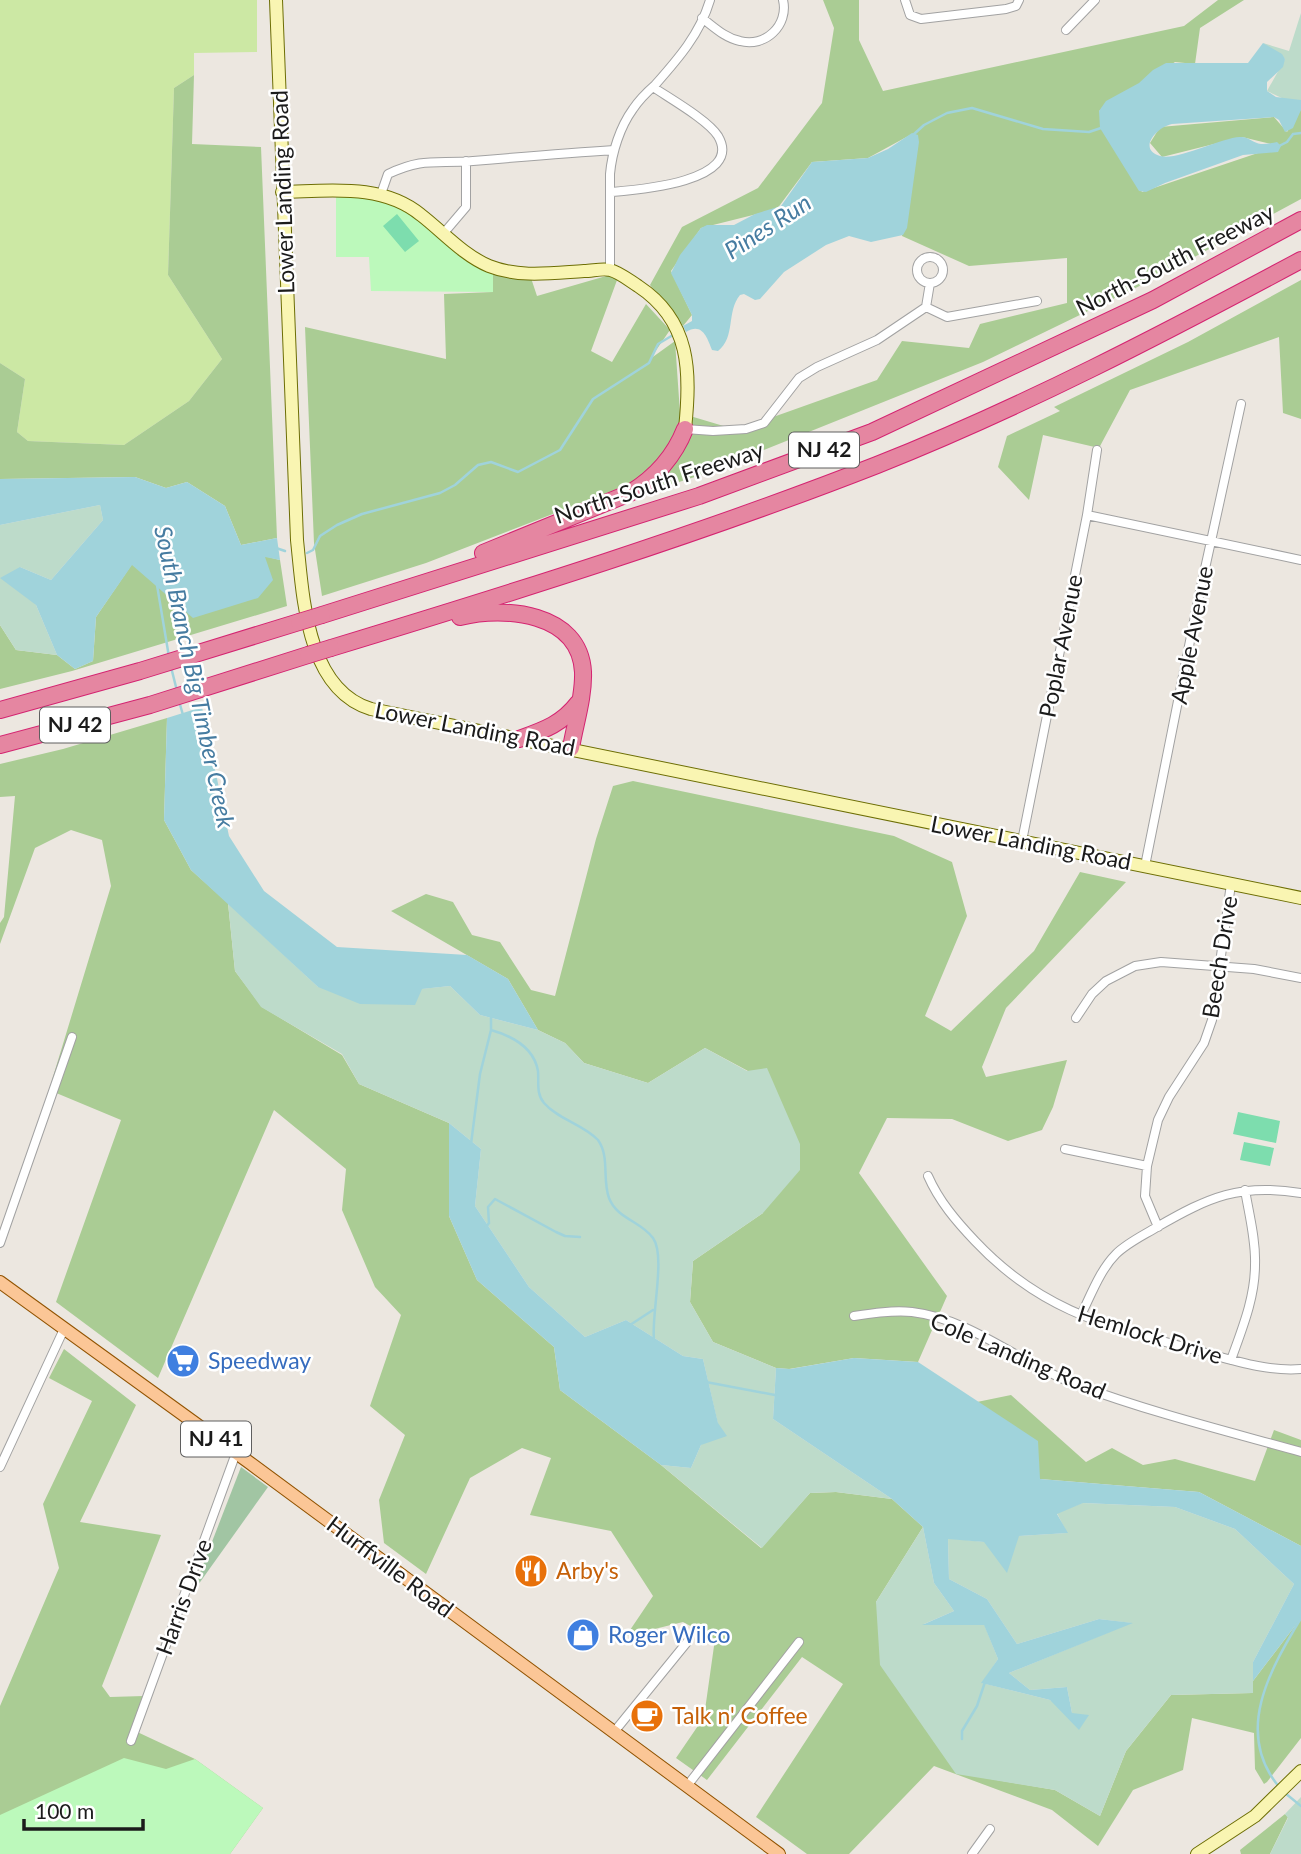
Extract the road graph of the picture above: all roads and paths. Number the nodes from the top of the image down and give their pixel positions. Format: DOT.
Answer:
graph roads {
  1 [pos="276,0"];
  2 [pos="710,0"];
  3 [pos="783,0"];
  4 [pos="905,0"];
  5 [pos="1019,0"];
  6 [pos="1095,0"];
  7 [pos="702,18"];
  8 [pos="1066,30"];
  9 [pos="653,87"];
  10 [pos="614,149"];
  11 [pos="467,162"];
  12 [pos="282,192"];
  13 [pos="611,192"];
  14 [pos="381,194"];
  15 [pos="1301,220"];
  16 [pos="443,234"];
  17 [pos="1301,260"];
  18 [pos="610,270"];
  19 [pos="930,284"];
  20 [pos="1037,301"];
  21 [pos="926,307"];
  22 [pos="1241,404"];
  23 [pos="685,429"];
  24 [pos="1097,450"];
  25 [pos="1087,515"];
  26 [pos="1211,541"];
  27 [pos="1301,560"];
  28 [pos="398,590"];
  29 [pos="423,619"];
  30 [pos="578,703"];
  31 [pos="0,710"];
  32 [pos="519,738"];
  33 [pos="0,745"];
  34 [pos="570,748"];
  35 [pos="1022,841"];
  36 [pos="1145,866"];
  37 [pos="1231,884"];
  38 [pos="1301,898"];
  39 [pos="1218,966"];
  40 [pos="1301,978"];
  41 [pos="1076,1018"];
  42 [pos="72,1037"];
  43 [pos="1065,1149"];
  44 [pos="1147,1166"];
  45 [pos="928,1176"];
  46 [pos="1244,1190"];
  47 [pos="1301,1193"];
  48 [pos="1158,1227"];
  49 [pos="0,1243"];
  50 [pos="0,1282"];
  51 [pos="1080,1315"];
  52 [pos="854,1316"];
  53 [pos="64,1329"];
  54 [pos="1231,1360"];
  55 [pos="1301,1368"];
  56 [pos="1301,1452"];
  57 [pos="236,1453"];
  58 [pos="0,1467"];
  59 [pos="688,1642"];
  60 [pos="799,1642"];
  61 [pos="614,1732"];
  62 [pos="131,1741"];
  63 [pos="1301,1771"];
  64 [pos="687,1786"];
  65 [pos="990,1829"];
  66 [pos="779,1854"];
  67 [pos="972,1854"];
  68 [pos="1197,1854"];
  1 -- 12 [label="main road, Lower Landing Road"];
  2 -- 7 [label="street"];
  3 -- 7 [label="street"];
  4 -- 5 [label="street"];
  6 -- 8 [label="street"];
  7 -- 9 [label="street"];
  9 -- 10 [label="street"];
  9 -- 13 [label="street"];
  10 -- 11 [label="street"];
  10 -- 13 [label="street"];
  11 -- 14 [label="street"];
  11 -- 16 [label="street"];
  12 -- 14 [label="main road"];
  12 -- 32 [label="main road, Lower Landing Road"];
  13 -- 18 [label="street"];
  14 -- 16 [label="main road"];
  15 -- 28 [label="highway, North-South Freeway / NJ 42"];
  16 -- 18 [label="main road"];
  17 -- 29 [label="highway, NJ 42"];
  18 -- 23 [label="main road"];
  19 -- 21 [label="street"];
  20 -- 21 [label="street"];
  21 -- 23 [label="street"];
  22 -- 26 [label="street, Apple Avenue"];
  23 -- 28 [label="highway"];
  24 -- 25 [label="street, Poplar Avenue"];
  25 -- 26 [label="street"];
  25 -- 35 [label="street, Poplar Avenue"];
  26 -- 27 [label="street"];
  26 -- 36 [label="street, Apple Avenue"];
  28 -- 31 [label="highway, North-South Freeway / NJ 42, bridge"];
  29 -- 30 [label="highway"];
  29 -- 33 [label="highway, NJ 42, bridge"];
  30 -- 32 [label="highway"];
  30 -- 34 [label="highway"];
  32 -- 34 [label="main road, Lower Landing Road"];
  34 -- 35 [label="main road, Lower Landing Road"];
  35 -- 36 [label="main road, Lower Landing Road"];
  36 -- 37 [label="main road, Lower Landing Road"];
  37 -- 38 [label="main road, Lower Landing Road"];
  37 -- 39 [label="street, Beech Drive"];
  39 -- 40 [label="street"];
  39 -- 41 [label="street"];
  39 -- 44 [label="street, Beech Drive"];
  42 -- 49 [label="street"];
  43 -- 44 [label="street"];
  44 -- 48 [label="street, Beech Drive"];
  45 -- 51 [label="street, Hemlock Drive"];
  46 -- 47 [label="street"];
  46 -- 48 [label="street"];
  46 -- 54 [label="street"];
  48 -- 51 [label="street"];
  50 -- 53 [label="main road, Hurffville Road / NJ 41"];
  51 -- 54 [label="street, Hemlock Drive"];
  52 -- 56 [label="street, Cole Landing Road"];
  53 -- 57 [label="main road, Hurffville Road / NJ 41"];
  53 -- 58 [label="street"];
  54 -- 55 [label="street, Hemlock Drive"];
  57 -- 61 [label="main road, Hurffville Road / NJ 41"];
  57 -- 62 [label="street, Harris Drive"];
  59 -- 61 [label="street"];
  60 -- 64 [label="street"];
  61 -- 64 [label="main road, Hurffville Road / NJ 41"];
  63 -- 68 [label="main road"];
  64 -- 66 [label="main road, Hurffville Road / NJ 41"];
  65 -- 67 [label="street"];
}
